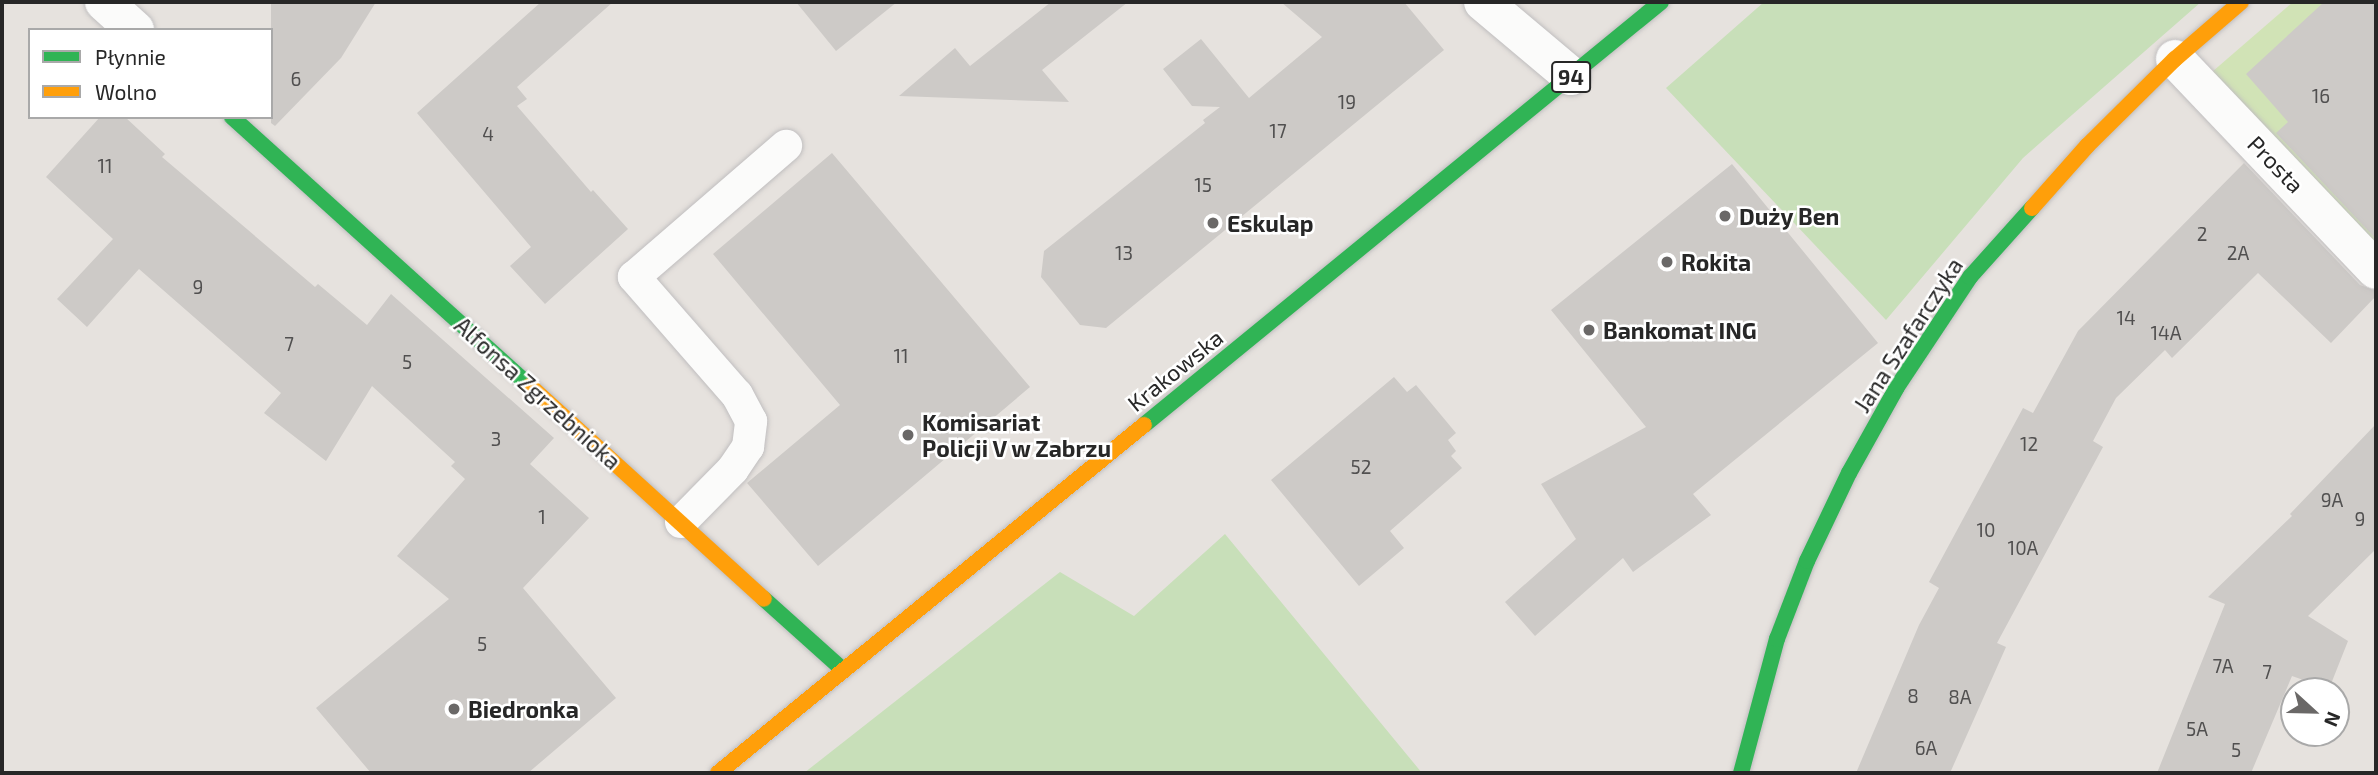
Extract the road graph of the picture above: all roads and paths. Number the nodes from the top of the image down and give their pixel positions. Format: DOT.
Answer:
graph roads {
  1 [pos="104,2"];
  2 [pos="1483,2"];
  3 [pos="1661,2"];
  4 [pos="2241,2"];
  5 [pos="133,28"];
  6 [pos="2175,59"];
  7 [pos="1571,76"];
  8 [pos="234,119"];
  9 [pos="786,146"];
  10 [pos="2376,270"];
  11 [pos="681,522"];
  12 [pos="844,670"];
  13 [pos="718,773"];
  14 [pos="1741,773"];
  1 -- 5 [label="street"];
  2 -- 7 [label="street"];
  3 -- 7 [label="street, Krakowska / 94"];
  4 -- 6 [label="street, Jana Szafarczyka"];
  6 -- 10 [label="street, Prosta"];
  6 -- 14 [label="street, Jana Szafarczyka"];
  7 -- 12 [label="street, Krakowska / 94"];
  8 -- 11 [label="street, Alfonsa Zgrzebnioka"];
  9 -- 11 [label="lane"];
  11 -- 12 [label="street, Alfonsa Zgrzebnioka"];
  12 -- 13 [label="street, Krakowska / 94"];
}
